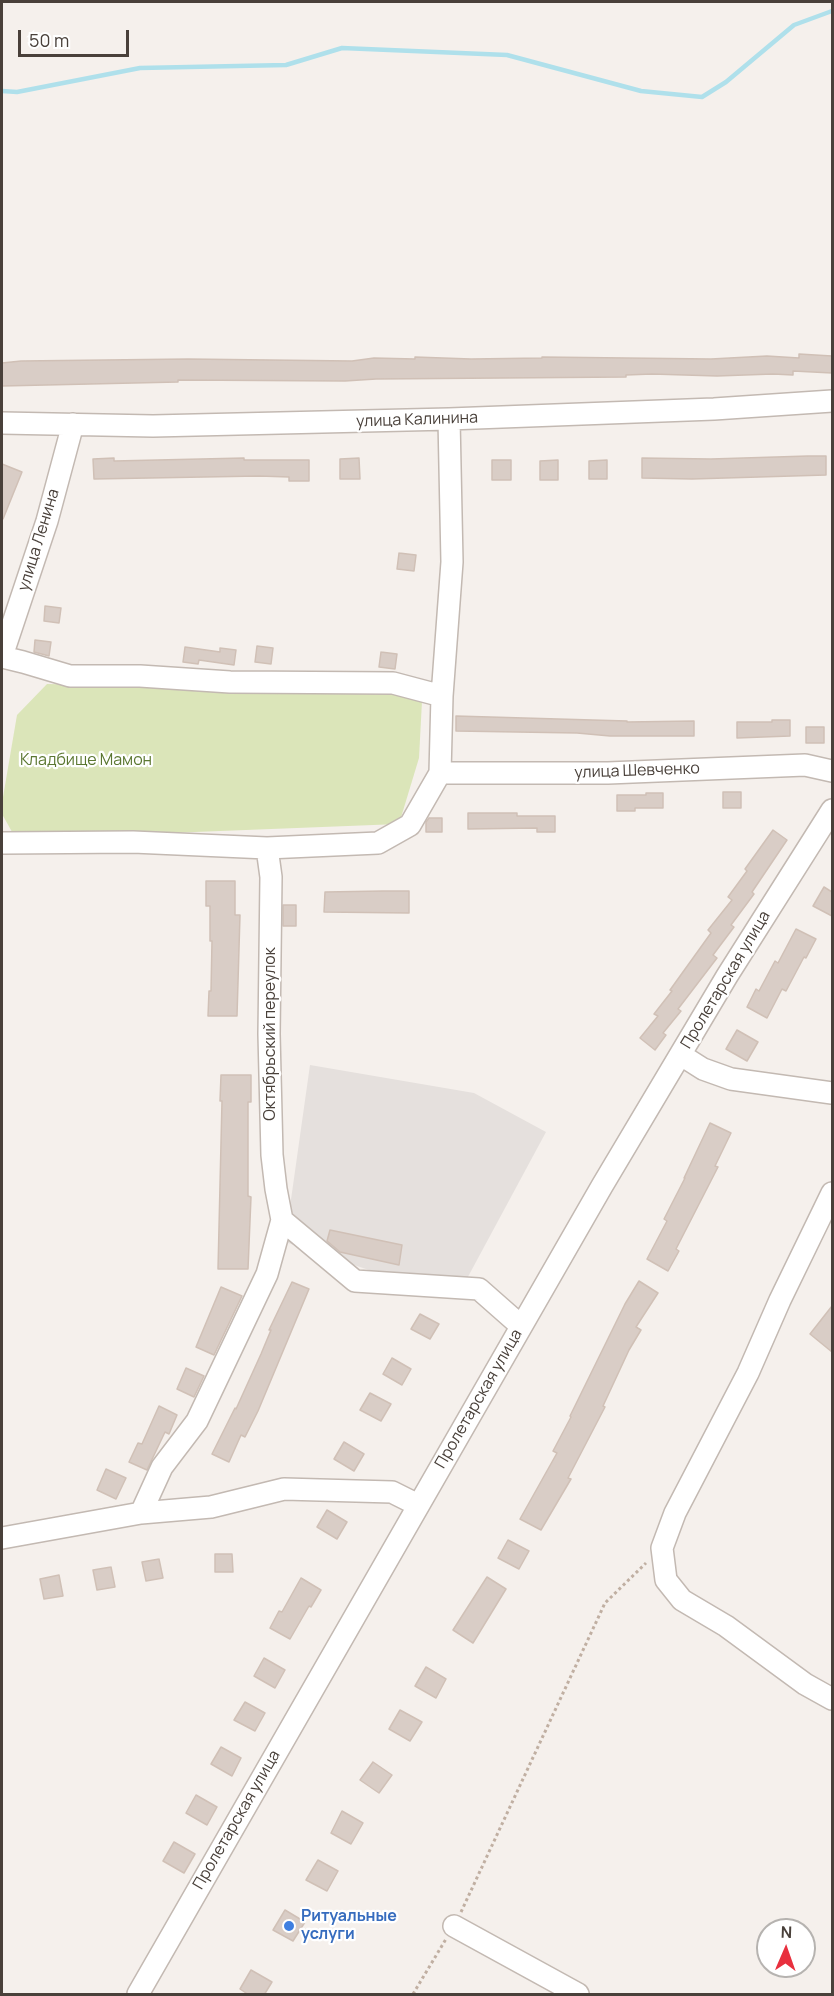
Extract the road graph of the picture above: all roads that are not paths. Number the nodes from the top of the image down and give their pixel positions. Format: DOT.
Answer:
graph roads {
  1 [pos="832,401"];
  2 [pos="449,420"];
  3 [pos="2,423"];
  4 [pos="73,424"];
  5 [pos="2,657"];
  6 [pos="442,696"];
  7 [pos="832,771"];
  8 [pos="440,773"];
  9 [pos="832,810"];
  10 [pos="2,843"];
  11 [pos="267,848"];
  12 [pos="681,1055"];
  13 [pos="832,1093"];
  14 [pos="832,1193"];
  15 [pos="282,1220"];
  16 [pos="521,1326"];
  17 [pos="418,1505"];
  18 [pos="141,1513"];
  19 [pos="2,1538"];
  20 [pos="832,1699"];
  21 [pos="454,1926"];
  22 [pos="138,1995"];
  23 [pos="578,1995"];
  1 -- 2 [label="street, улица Калинина"];
  2 -- 4 [label="street, улица Калинина"];
  2 -- 6 [label="street"];
  3 -- 4 [label="street, улица Калинина"];
  4 -- 5 [label="street, улица Ленина"];
  5 -- 6 [label="street"];
  6 -- 8 [label="street"];
  7 -- 8 [label="street, улица Шевченко"];
  8 -- 11 [label="street"];
  9 -- 12 [label="street, Пролетарская улица"];
  10 -- 11 [label="street"];
  11 -- 15 [label="street, Октябрьский переулок"];
  12 -- 13 [label="street"];
  12 -- 16 [label="street, Пролетарская улица"];
  14 -- 20 [label="street"];
  15 -- 16 [label="street"];
  15 -- 18 [label="street, Октябрьский переулок"];
  16 -- 17 [label="street, Пролетарская улица"];
  17 -- 18 [label="street"];
  17 -- 22 [label="street, Пролетарская улица"];
  18 -- 19 [label="street"];
  21 -- 23 [label="street"];
}
